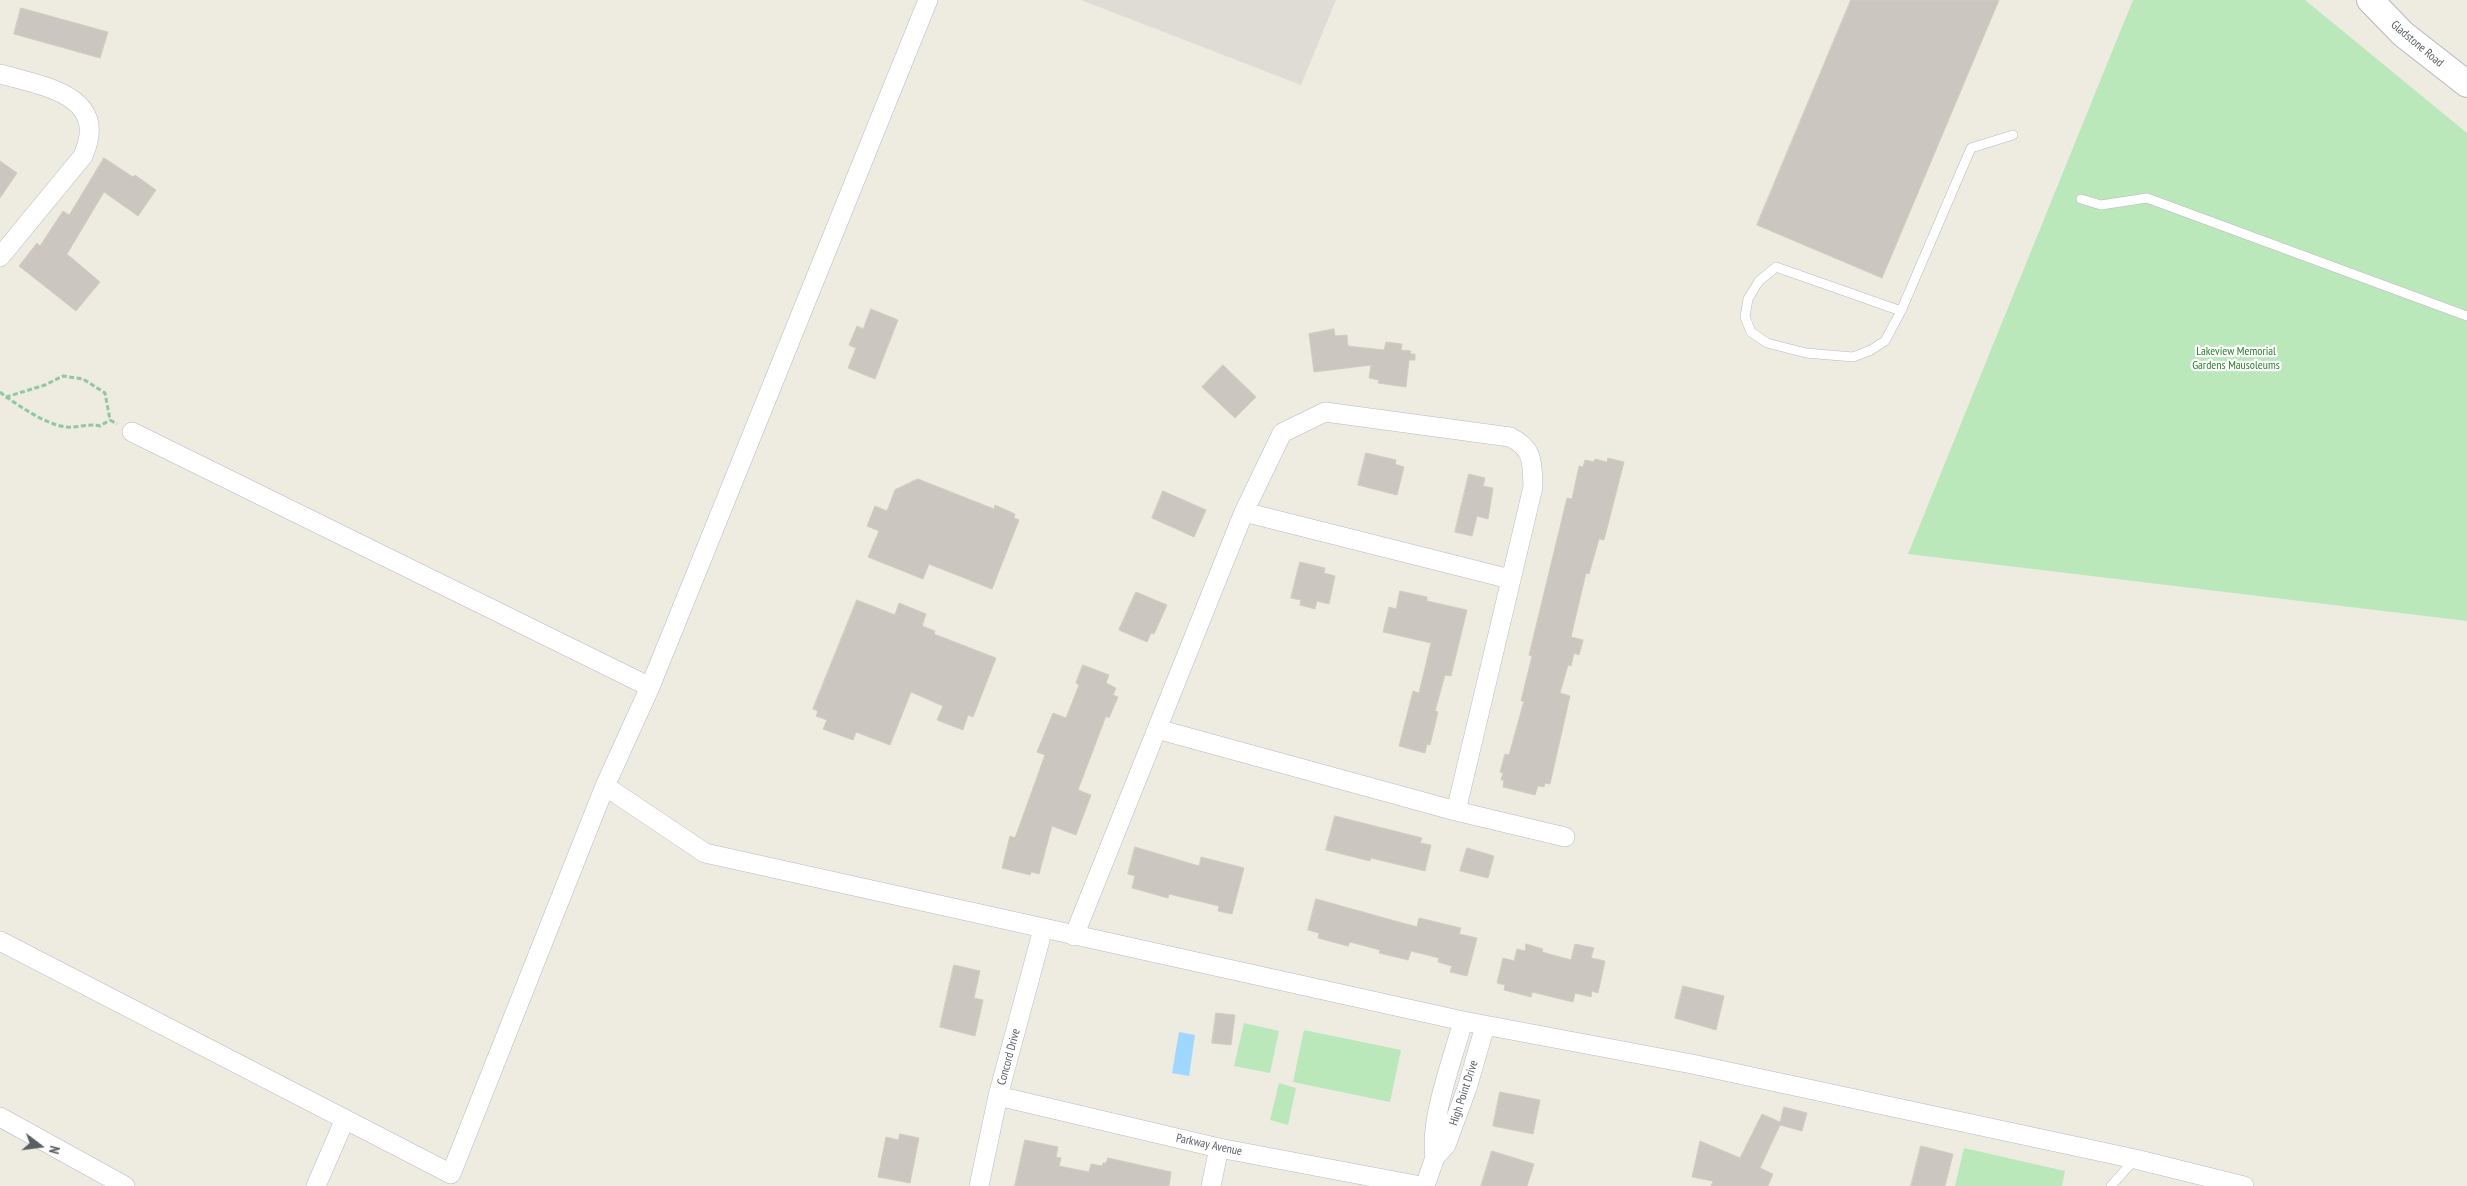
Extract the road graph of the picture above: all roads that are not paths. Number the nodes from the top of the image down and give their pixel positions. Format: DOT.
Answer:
graph roads {
  1 [pos="928,0"];
  2 [pos="2370,0"];
  3 [pos="0,74"];
  4 [pos="2467,84"];
  5 [pos="2013,135"];
  6 [pos="2081,199"];
  7 [pos="0,257"];
  8 [pos="1901,311"];
  9 [pos="2467,316"];
  10 [pos="132,432"];
  11 [pos="1244,512"];
  12 [pos="1510,579"];
  13 [pos="650,687"];
  14 [pos="1157,729"];
  15 [pos="606,786"];
  16 [pos="1456,811"];
  17 [pos="1565,837"];
  18 [pos="1042,929"];
  19 [pos="1074,936"];
  20 [pos="0,941"];
  21 [pos="1463,1021"];
  22 [pos="1485,1026"];
  23 [pos="998,1096"];
  24 [pos="0,1116"];
  25 [pos="345,1119"];
  26 [pos="1219,1148"];
  27 [pos="1435,1157"];
  28 [pos="2135,1159"];
  29 [pos="125,1186"];
  30 [pos="316,1186"];
  31 [pos="979,1186"];
  32 [pos="1211,1186"];
  33 [pos="1421,1186"];
  34 [pos="1425,1186"];
  35 [pos="2111,1186"];
  36 [pos="2244,1186"];
  1 -- 13 [label="street"];
  2 -- 4 [label="main road, Gladstone Road"];
  3 -- 7 [label="street"];
  5 -- 8 [label="lane"];
  6 -- 9 [label="lane"];
  8 -- 8 [label="lane"];
  10 -- 13 [label="street"];
  11 -- 12 [label="street"];
  11 -- 12 [label="street"];
  11 -- 14 [label="street"];
  12 -- 16 [label="street"];
  13 -- 15 [label="street"];
  14 -- 16 [label="street"];
  14 -- 19 [label="street"];
  15 -- 18 [label="street"];
  15 -- 25 [label="street"];
  16 -- 17 [label="street"];
  18 -- 19 [label="street"];
  18 -- 23 [label="street, Concord Drive"];
  19 -- 21 [label="street"];
  20 -- 25 [label="street"];
  21 -- 22 [label="street"];
  21 -- 27 [label="street, High Point Drive"];
  22 -- 27 [label="street, High Point Drive"];
  22 -- 28 [label="street"];
  23 -- 26 [label="street, Parkway Avenue"];
  23 -- 31 [label="street, Concord Drive"];
  24 -- 29 [label="street"];
  25 -- 30 [label="street"];
  26 -- 32 [label="street"];
  26 -- 33 [label="street, Parkway Avenue"];
  27 -- 34 [label="street, High Point Drive"];
  28 -- 35 [label="lane"];
  28 -- 36 [label="street"];
}
